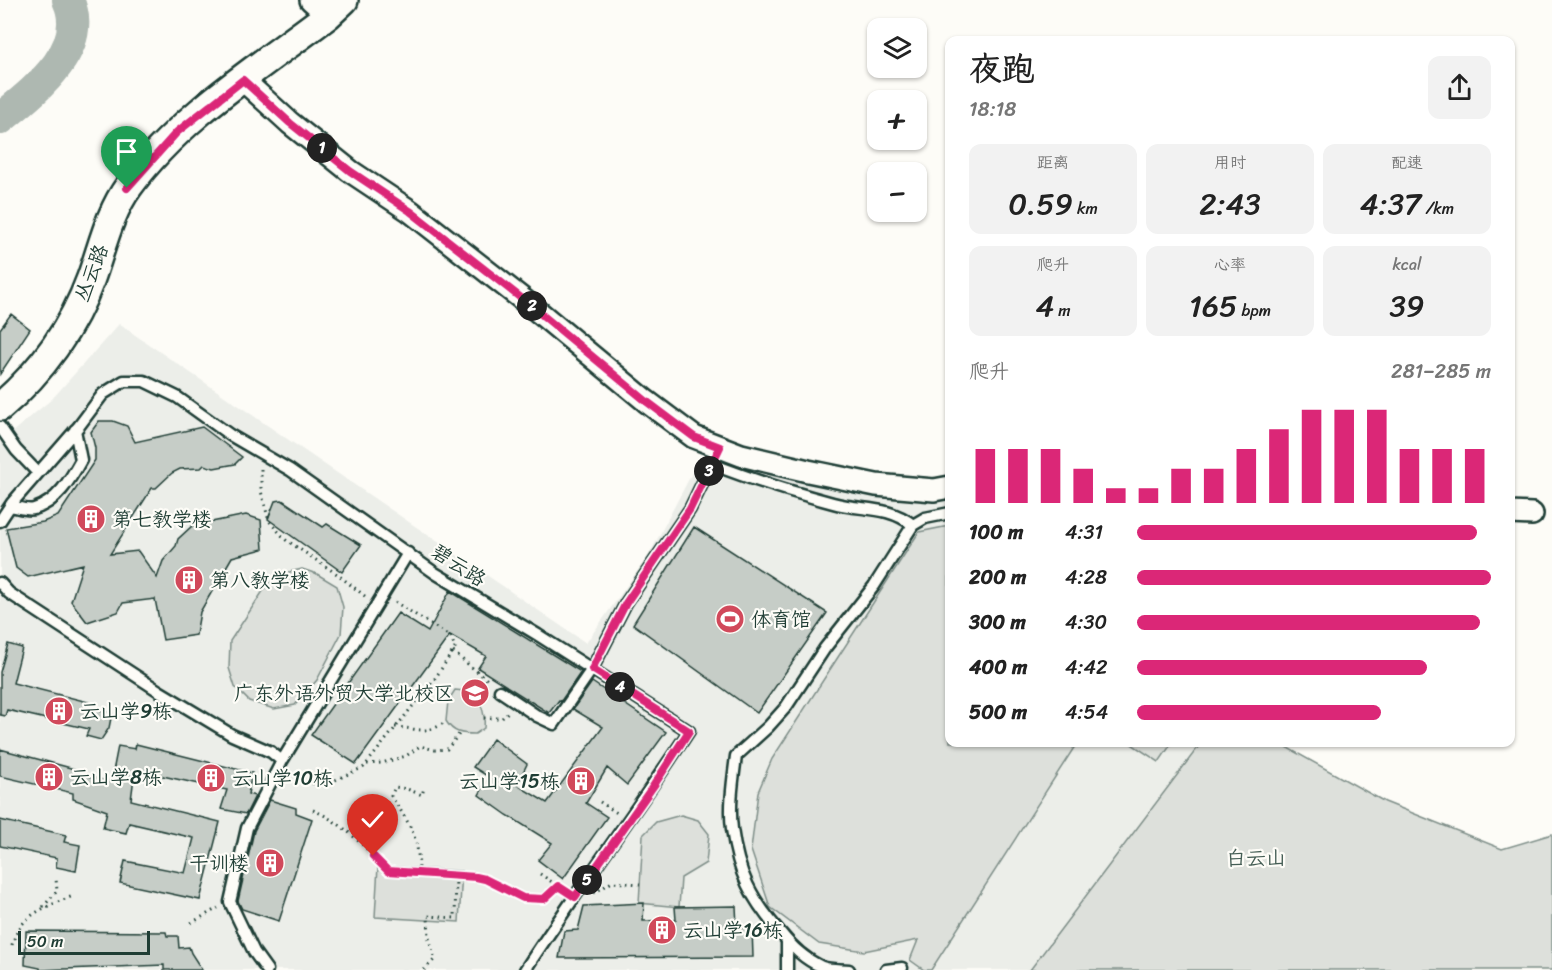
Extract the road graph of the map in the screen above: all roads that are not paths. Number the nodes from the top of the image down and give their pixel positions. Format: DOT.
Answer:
graph roads {
  1 [pos="328,5"];
  2 [pos="243,80"];
  3 [pos="0,407"];
  4 [pos="0,427"];
  5 [pos="75,430"];
  6 [pos="716,456"];
  7 [pos="38,473"];
  8 [pos="945,488"];
  9 [pos="10,506"];
  10 [pos="1515,513"];
  11 [pos="945,514"];
  12 [pos="1532,514"];
  13 [pos="0,521"];
  14 [pos="913,525"];
  15 [pos="408,553"];
  16 [pos="0,583"];
  17 [pos="592,669"];
  18 [pos="501,691"];
  19 [pos="282,761"];
  20 [pos="787,941"];
  21 [pos="902,968"];
  22 [pos="267,970"];
  23 [pos="525,970"];
  24 [pos="787,970"];
  25 [pos="849,970"];
  26 [pos="886,970"];
  1 -- 2 [label="street, 丛云路"];
  2 -- 3 [label="street, 丛云路"];
  2 -- 6 [label="street"];
  4 -- 7 [label="lane"];
  5 -- 7 [label="lane, 碧云路"];
  5 -- 9 [label="lane"];
  5 -- 15 [label="lane, 碧云路"];
  6 -- 8 [label="street"];
  6 -- 14 [label="lane"];
  6 -- 17 [label="lane"];
  7 -- 9 [label="lane, 碧云路"];
  9 -- 13 [label="lane, 碧云路"];
  10 -- 12 [label="street"];
  11 -- 14 [label="lane"];
  14 -- 20 [label="lane"];
  15 -- 17 [label="lane, 碧云路"];
  15 -- 19 [label="lane"];
  16 -- 19 [label="lane"];
  17 -- 18 [label="lane"];
  17 -- 23 [label="lane, 碧云路"];
  19 -- 22 [label="lane"];
  20 -- 24 [label="lane"];
  20 -- 25 [label="lane"];
  21 -- 26 [label="lane"];
}
